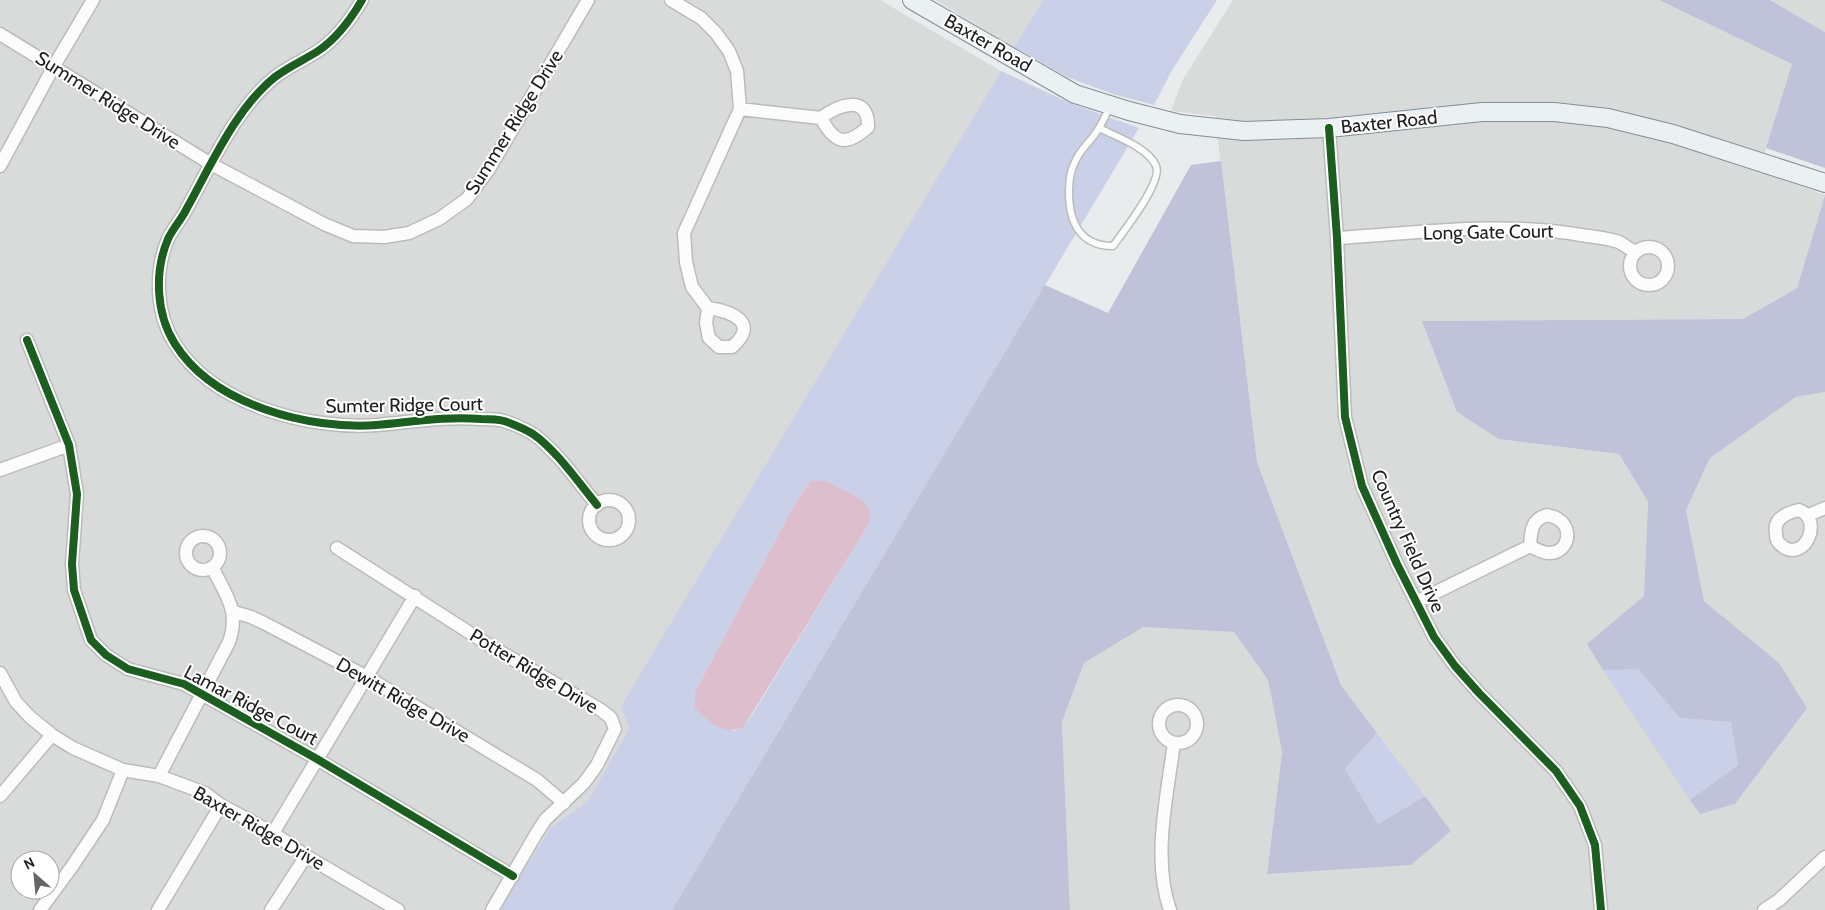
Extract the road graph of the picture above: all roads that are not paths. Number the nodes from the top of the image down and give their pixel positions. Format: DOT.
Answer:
graph roads {
  1 [pos="94,0"];
  2 [pos="362,0"];
  3 [pos="588,0"];
  4 [pos="671,0"];
  5 [pos="912,0"];
  6 [pos="0,34"];
  7 [pos="54,66"];
  8 [pos="1110,106"];
  9 [pos="740,110"];
  10 [pos="821,118"];
  11 [pos="1099,128"];
  12 [pos="1329,128"];
  13 [pos="211,164"];
  14 [pos="0,166"];
  15 [pos="1825,183"];
  16 [pos="1337,238"];
  17 [pos="1635,252"];
  18 [pos="708,308"];
  19 [pos="28,340"];
  20 [pos="69,446"];
  21 [pos="0,470"];
  22 [pos="597,505"];
  23 [pos="1825,508"];
  24 [pos="1810,515"];
  25 [pos="1530,546"];
  26 [pos="337,548"];
  27 [pos="212,567"];
  28 [pos="415,596"];
  29 [pos="1416,602"];
  30 [pos="234,612"];
  31 [pos="0,674"];
  32 [pos="367,678"];
  33 [pos="202,694"];
  34 [pos="52,736"];
  35 [pos="1174,743"];
  36 [pos="318,758"];
  37 [pos="123,770"];
  38 [pos="159,776"];
  39 [pos="0,796"];
  40 [pos="564,804"];
  41 [pos="221,805"];
  42 [pos="272,833"];
  43 [pos="306,856"];
  44 [pos="1825,857"];
  45 [pos="513,876"];
  46 [pos="391,908"];
  47 [pos="40,910"];
  48 [pos="158,910"];
  49 [pos="271,910"];
  50 [pos="492,910"];
  51 [pos="1170,910"];
  52 [pos="1601,910"];
  53 [pos="1764,910"];
  1 -- 7 [label="street"];
  2 -- 13 [label="street, Sumter Ridge Court"];
  3 -- 13 [label="street, Summer Ridge Drive"];
  4 -- 9 [label="street"];
  5 -- 8 [label="main road, Baxter Road"];
  6 -- 7 [label="street, Summer Ridge Drive"];
  7 -- 13 [label="street, Summer Ridge Drive"];
  7 -- 14 [label="street"];
  8 -- 11 [label="lane"];
  8 -- 12 [label="main road, Baxter Road"];
  9 -- 10 [label="street"];
  9 -- 18 [label="street"];
  11 -- 11 [label="lane"];
  12 -- 15 [label="main road, Baxter Road"];
  12 -- 16 [label="street, Country Field Drive"];
  13 -- 22 [label="street, Sumter Ridge Court"];
  16 -- 17 [label="street, Long Gate Court"];
  16 -- 29 [label="street, Country Field Drive"];
  19 -- 20 [label="street, Lamar Ridge Court"];
  20 -- 21 [label="street"];
  20 -- 33 [label="street, Lamar Ridge Court"];
  23 -- 24 [label="street"];
  25 -- 29 [label="street"];
  26 -- 28 [label="street, Potter Ridge Drive"];
  27 -- 30 [label="street"];
  28 -- 32 [label="street"];
  28 -- 40 [label="street, Potter Ridge Drive"];
  29 -- 52 [label="street, Country Field Drive"];
  30 -- 32 [label="street, Dewitt Ridge Drive"];
  30 -- 33 [label="street, Lamar Ridge Court"];
  31 -- 34 [label="street, Baxter Ridge Drive"];
  32 -- 36 [label="street"];
  32 -- 40 [label="street, Dewitt Ridge Drive"];
  33 -- 36 [label="street, Lamar Ridge Court"];
  33 -- 38 [label="street, Lamar Ridge Court"];
  34 -- 37 [label="street, Baxter Ridge Drive"];
  34 -- 39 [label="street"];
  35 -- 51 [label="street"];
  36 -- 42 [label="street"];
  36 -- 45 [label="street, Lamar Ridge Court"];
  37 -- 38 [label="street, Baxter Ridge Drive"];
  37 -- 47 [label="street"];
  38 -- 41 [label="street, Baxter Ridge Drive"];
  40 -- 45 [label="street, Potter Ridge Drive"];
  41 -- 42 [label="street, Baxter Ridge Drive"];
  41 -- 48 [label="street"];
  42 -- 43 [label="street, Baxter Ridge Drive"];
  43 -- 46 [label="street, Baxter Ridge Drive"];
  43 -- 49 [label="street"];
  44 -- 53 [label="street"];
  45 -- 50 [label="street, Potter Ridge Drive"];
}
